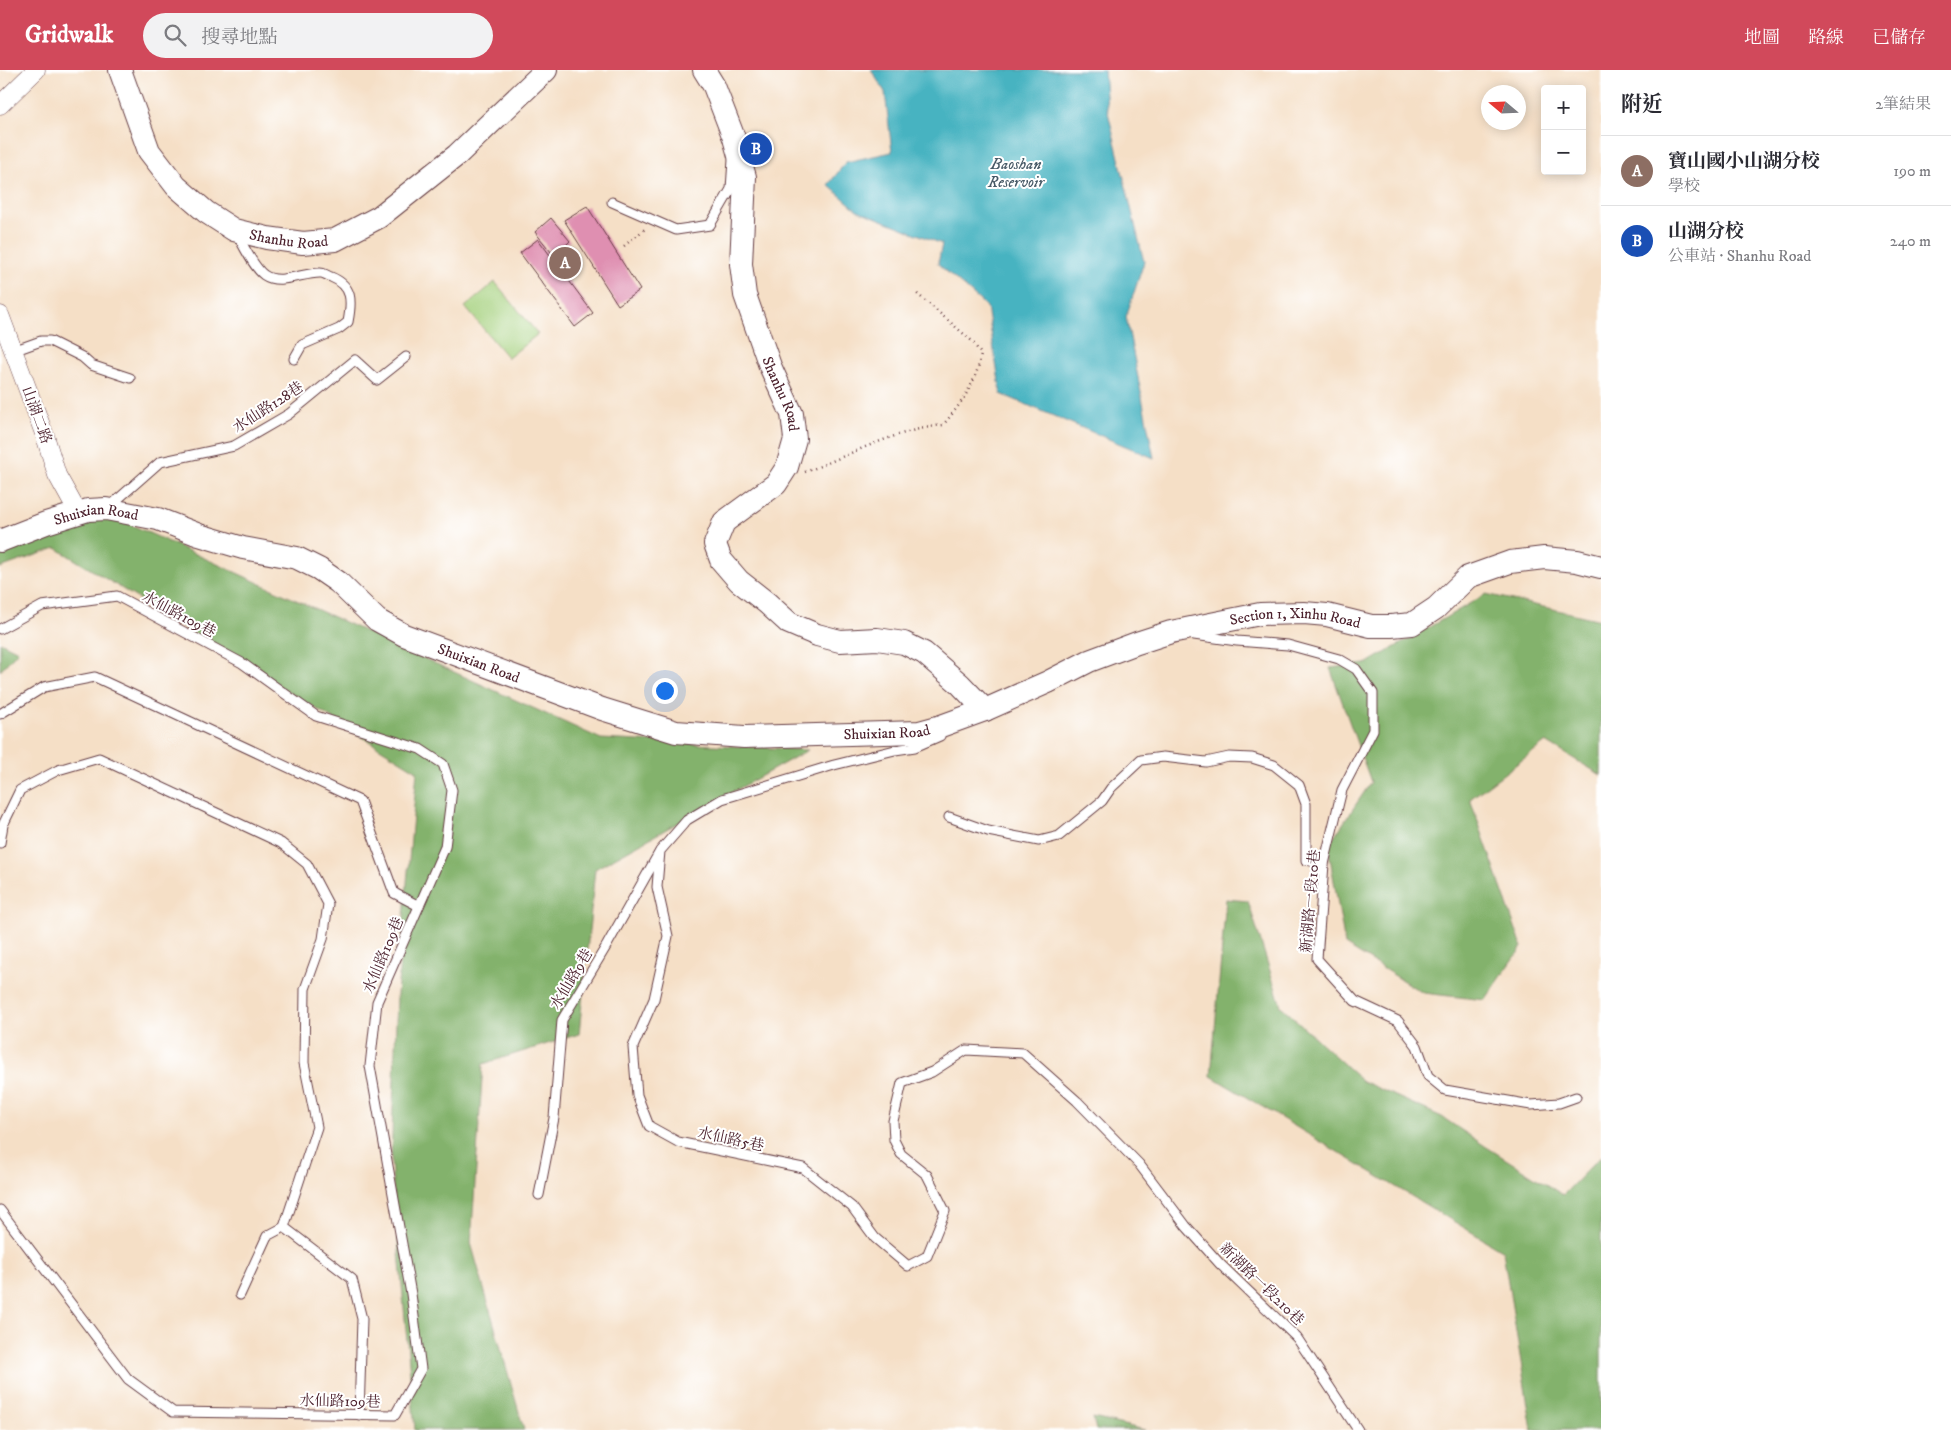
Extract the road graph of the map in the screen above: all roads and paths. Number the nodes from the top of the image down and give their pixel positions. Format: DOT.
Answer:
graph roads {
  1 [pos="36,70"];
  2 [pos="120,70"];
  3 [pos="546,70"];
  4 [pos="704,70"];
  5 [pos="0,105"];
  6 [pos="734,138"];
  7 [pos="612,202"];
  8 [pos="655,221"];
  9 [pos="234,230"];
  10 [pos="624,246"];
  11 [pos="915,292"];
  12 [pos="0,315"];
  13 [pos="13,351"];
  14 [pos="406,357"];
  15 [pos="294,359"];
  16 [pos="130,378"];
  17 [pos="776,484"];
  18 [pos="106,509"];
  19 [pos="78,513"];
  20 [pos="0,541"];
  21 [pos="1601,567"];
  22 [pos="0,629"];
  23 [pos="1171,632"];
  24 [pos="985,710"];
  25 [pos="0,714"];
  26 [pos="949,817"];
  27 [pos="0,843"];
  28 [pos="660,851"];
  29 [pos="1324,864"];
  30 [pos="419,906"];
  31 [pos="1576,1097"];
  32 [pos="1139,1164"];
  33 [pos="539,1195"];
  34 [pos="0,1210"];
  35 [pos="284,1227"];
  36 [pos="240,1295"];
  37 [pos="359,1415"];
  38 [pos="1358,1430"];
  1 -- 5 [label="street"];
  2 -- 9 [label="street, Shanhu Road"];
  3 -- 9 [label="street, Shanhu Road"];
  4 -- 6 [label="street, Shanhu Road"];
  6 -- 8 [label="lane"];
  6 -- 17 [label="street, Shanhu Road"];
  7 -- 8 [label="lane"];
  8 -- 10 [label="path"];
  9 -- 15 [label="lane"];
  11 -- 17 [label="path"];
  12 -- 13 [label="street, 山湖二路"];
  13 -- 16 [label="lane"];
  13 -- 19 [label="street, 山湖二路"];
  14 -- 18 [label="lane, 水仙路128巷"];
  17 -- 24 [label="street, Shanhu Road"];
  18 -- 19 [label="street, Shuixian Road"];
  18 -- 24 [label="street, Shuixian Road"];
  19 -- 20 [label="street, Shuixian Road"];
  21 -- 23 [label="street, Section 1, Xinhu Road"];
  22 -- 30 [label="lane, 水仙路109巷"];
  23 -- 24 [label="street, Section 1, Xinhu Road"];
  23 -- 29 [label="lane, 新湖路一段10巷"];
  24 -- 28 [label="lane"];
  25 -- 30 [label="lane, 水仙路109巷"];
  26 -- 29 [label="lane"];
  27 -- 35 [label="lane"];
  28 -- 32 [label="lane, 水仙路5巷"];
  28 -- 33 [label="lane, 水仙路9巷"];
  29 -- 31 [label="lane, 新湖路一段10巷"];
  30 -- 37 [label="lane, 水仙路109巷"];
  32 -- 38 [label="lane, 新湖路一段210巷"];
  34 -- 37 [label="lane, 水仙路109巷"];
  35 -- 36 [label="lane"];
  35 -- 37 [label="lane"];
}
